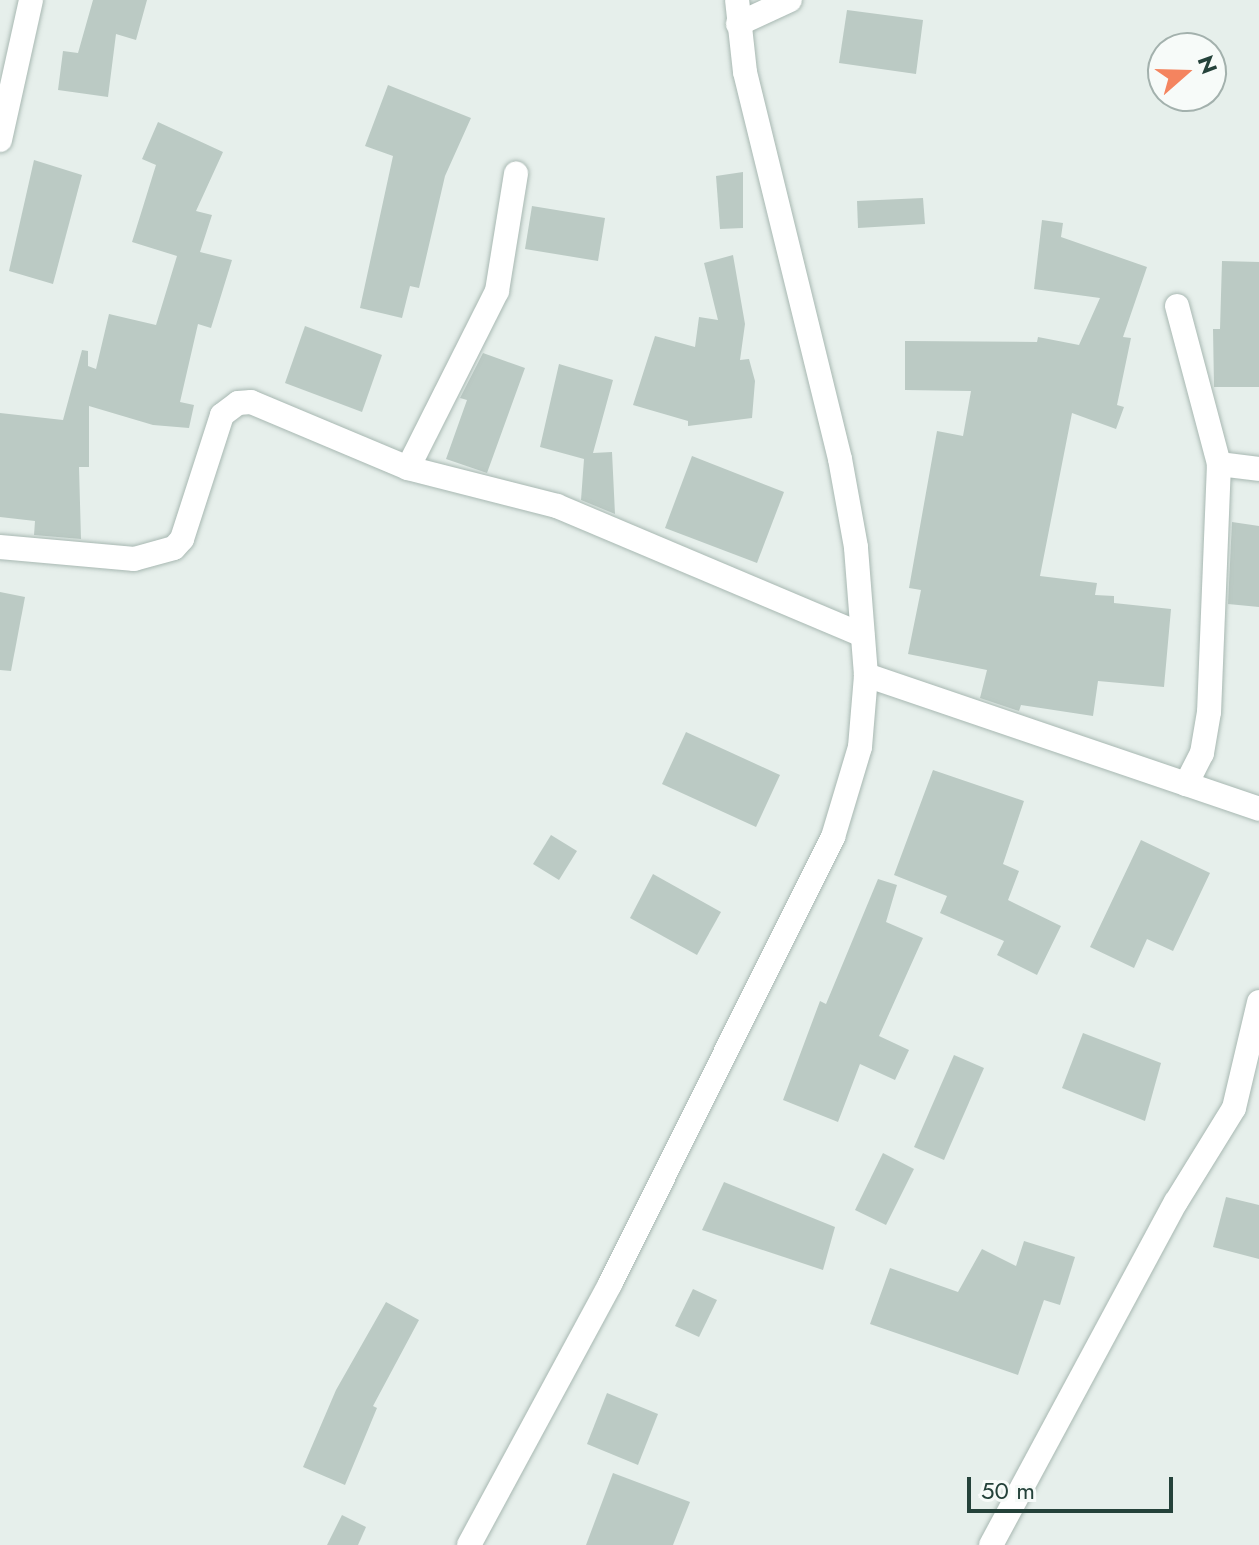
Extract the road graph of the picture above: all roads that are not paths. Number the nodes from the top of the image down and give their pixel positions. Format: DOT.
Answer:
graph roads {
  1 [pos="31,0"];
  2 [pos="790,0"];
  3 [pos="737,12"];
  4 [pos="0,140"];
  5 [pos="516,174"];
  6 [pos="1177,306"];
  7 [pos="1219,464"];
  8 [pos="408,468"];
  9 [pos="1259,469"];
  10 [pos="0,547"];
  11 [pos="862,635"];
  12 [pos="866,675"];
  13 [pos="1186,784"];
  14 [pos="1259,809"];
  15 [pos="1259,1002"];
  16 [pos="469,1545"];
  17 [pos="991,1545"];
  1 -- 4 [label="street"];
  2 -- 3 [label="street"];
  3 -- 11 [label="street"];
  5 -- 8 [label="street"];
  6 -- 7 [label="street"];
  7 -- 9 [label="street"];
  7 -- 13 [label="street"];
  8 -- 10 [label="street"];
  8 -- 11 [label="street"];
  11 -- 12 [label="street"];
  12 -- 13 [label="street"];
  12 -- 16 [label="street"];
  13 -- 14 [label="street"];
  15 -- 17 [label="street"];
}
